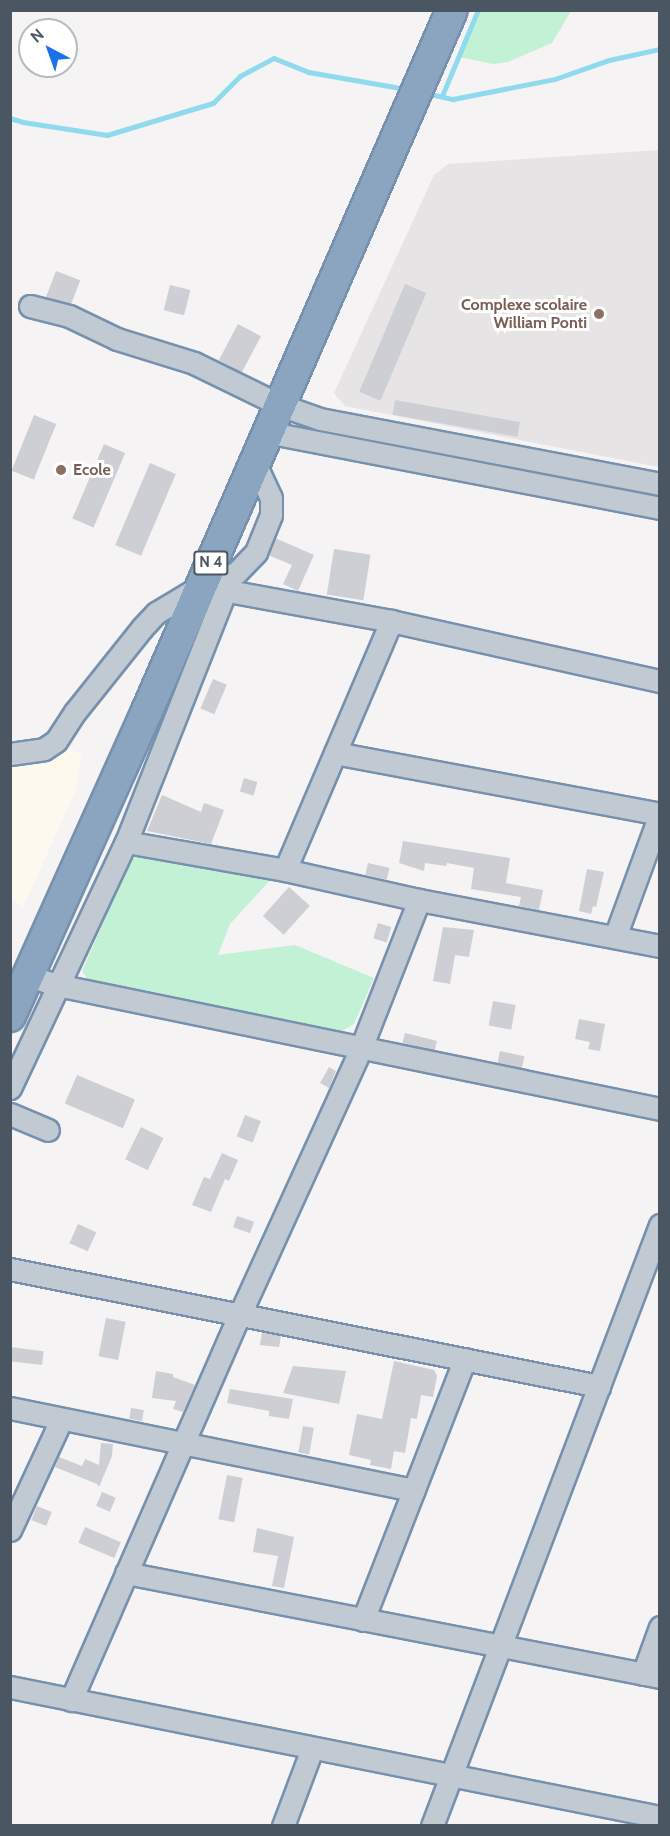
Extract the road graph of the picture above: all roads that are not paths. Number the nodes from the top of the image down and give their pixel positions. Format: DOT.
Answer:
graph roads {
  1 [pos="452,10"];
  2 [pos="30,306"];
  3 [pos="280,405"];
  4 [pos="266,432"];
  5 [pos="660,484"];
  6 [pos="660,508"];
  7 [pos="210,584"];
  8 [pos="391,621"];
  9 [pos="660,681"];
  10 [pos="335,753"];
  11 [pos="10,754"];
  12 [pos="660,814"];
  13 [pos="126,842"];
  14 [pos="285,870"];
  15 [pos="419,900"];
  16 [pos="615,937"];
  17 [pos="660,946"];
  18 [pos="28,976"];
  19 [pos="57,985"];
  20 [pos="10,1016"];
  21 [pos="361,1048"];
  22 [pos="10,1088"];
  23 [pos="660,1108"];
  24 [pos="10,1114"];
  25 [pos="48,1130"];
  26 [pos="660,1226"];
  27 [pos="654,1253"];
  28 [pos="10,1269"];
  29 [pos="240,1314"];
  30 [pos="465,1359"];
  31 [pos="599,1386"];
  32 [pos="10,1408"];
  33 [pos="61,1420"];
  34 [pos="183,1444"];
  35 [pos="414,1490"];
  36 [pos="10,1530"];
  37 [pos="126,1573"];
  38 [pos="363,1620"];
  39 [pos="660,1627"];
  40 [pos="500,1646"];
  41 [pos="651,1675"];
  42 [pos="10,1687"];
  43 [pos="71,1700"];
  44 [pos="312,1749"];
  45 [pos="450,1777"];
  46 [pos="660,1817"];
  47 [pos="283,1826"];
  48 [pos="432,1826"];
  1 -- 3 [label="highway, N 4"];
  2 -- 3 [label="street"];
  3 -- 4 [label="highway, N 4"];
  3 -- 5 [label="street"];
  4 -- 6 [label="street"];
  4 -- 7 [label="highway, N 4"];
  7 -- 8 [label="street"];
  7 -- 11 [label="street"];
  7 -- 13 [label="street"];
  7 -- 18 [label="highway, N 4"];
  8 -- 9 [label="street"];
  8 -- 10 [label="street"];
  10 -- 12 [label="street"];
  10 -- 14 [label="street"];
  12 -- 16 [label="street"];
  13 -- 14 [label="street"];
  13 -- 19 [label="street"];
  14 -- 15 [label="street"];
  15 -- 16 [label="street"];
  15 -- 21 [label="street"];
  16 -- 17 [label="street"];
  18 -- 19 [label="street"];
  18 -- 20 [label="highway, N 4"];
  19 -- 21 [label="street"];
  19 -- 22 [label="street"];
  21 -- 23 [label="street"];
  21 -- 29 [label="street"];
  24 -- 25 [label="street"];
  26 -- 27 [label="street"];
  27 -- 31 [label="street"];
  28 -- 29 [label="street"];
  29 -- 30 [label="street"];
  29 -- 34 [label="street"];
  30 -- 31 [label="street"];
  30 -- 35 [label="street"];
  31 -- 40 [label="street"];
  32 -- 33 [label="street"];
  33 -- 34 [label="street"];
  33 -- 36 [label="street"];
  34 -- 35 [label="street"];
  34 -- 37 [label="street"];
  35 -- 38 [label="street"];
  37 -- 38 [label="street"];
  37 -- 43 [label="street"];
  38 -- 40 [label="street"];
  39 -- 41 [label="street"];
  40 -- 41 [label="street"];
  40 -- 45 [label="street"];
  42 -- 43 [label="street"];
  43 -- 44 [label="street"];
  44 -- 45 [label="street"];
  44 -- 47 [label="street"];
  45 -- 46 [label="street"];
  45 -- 48 [label="street"];
}
